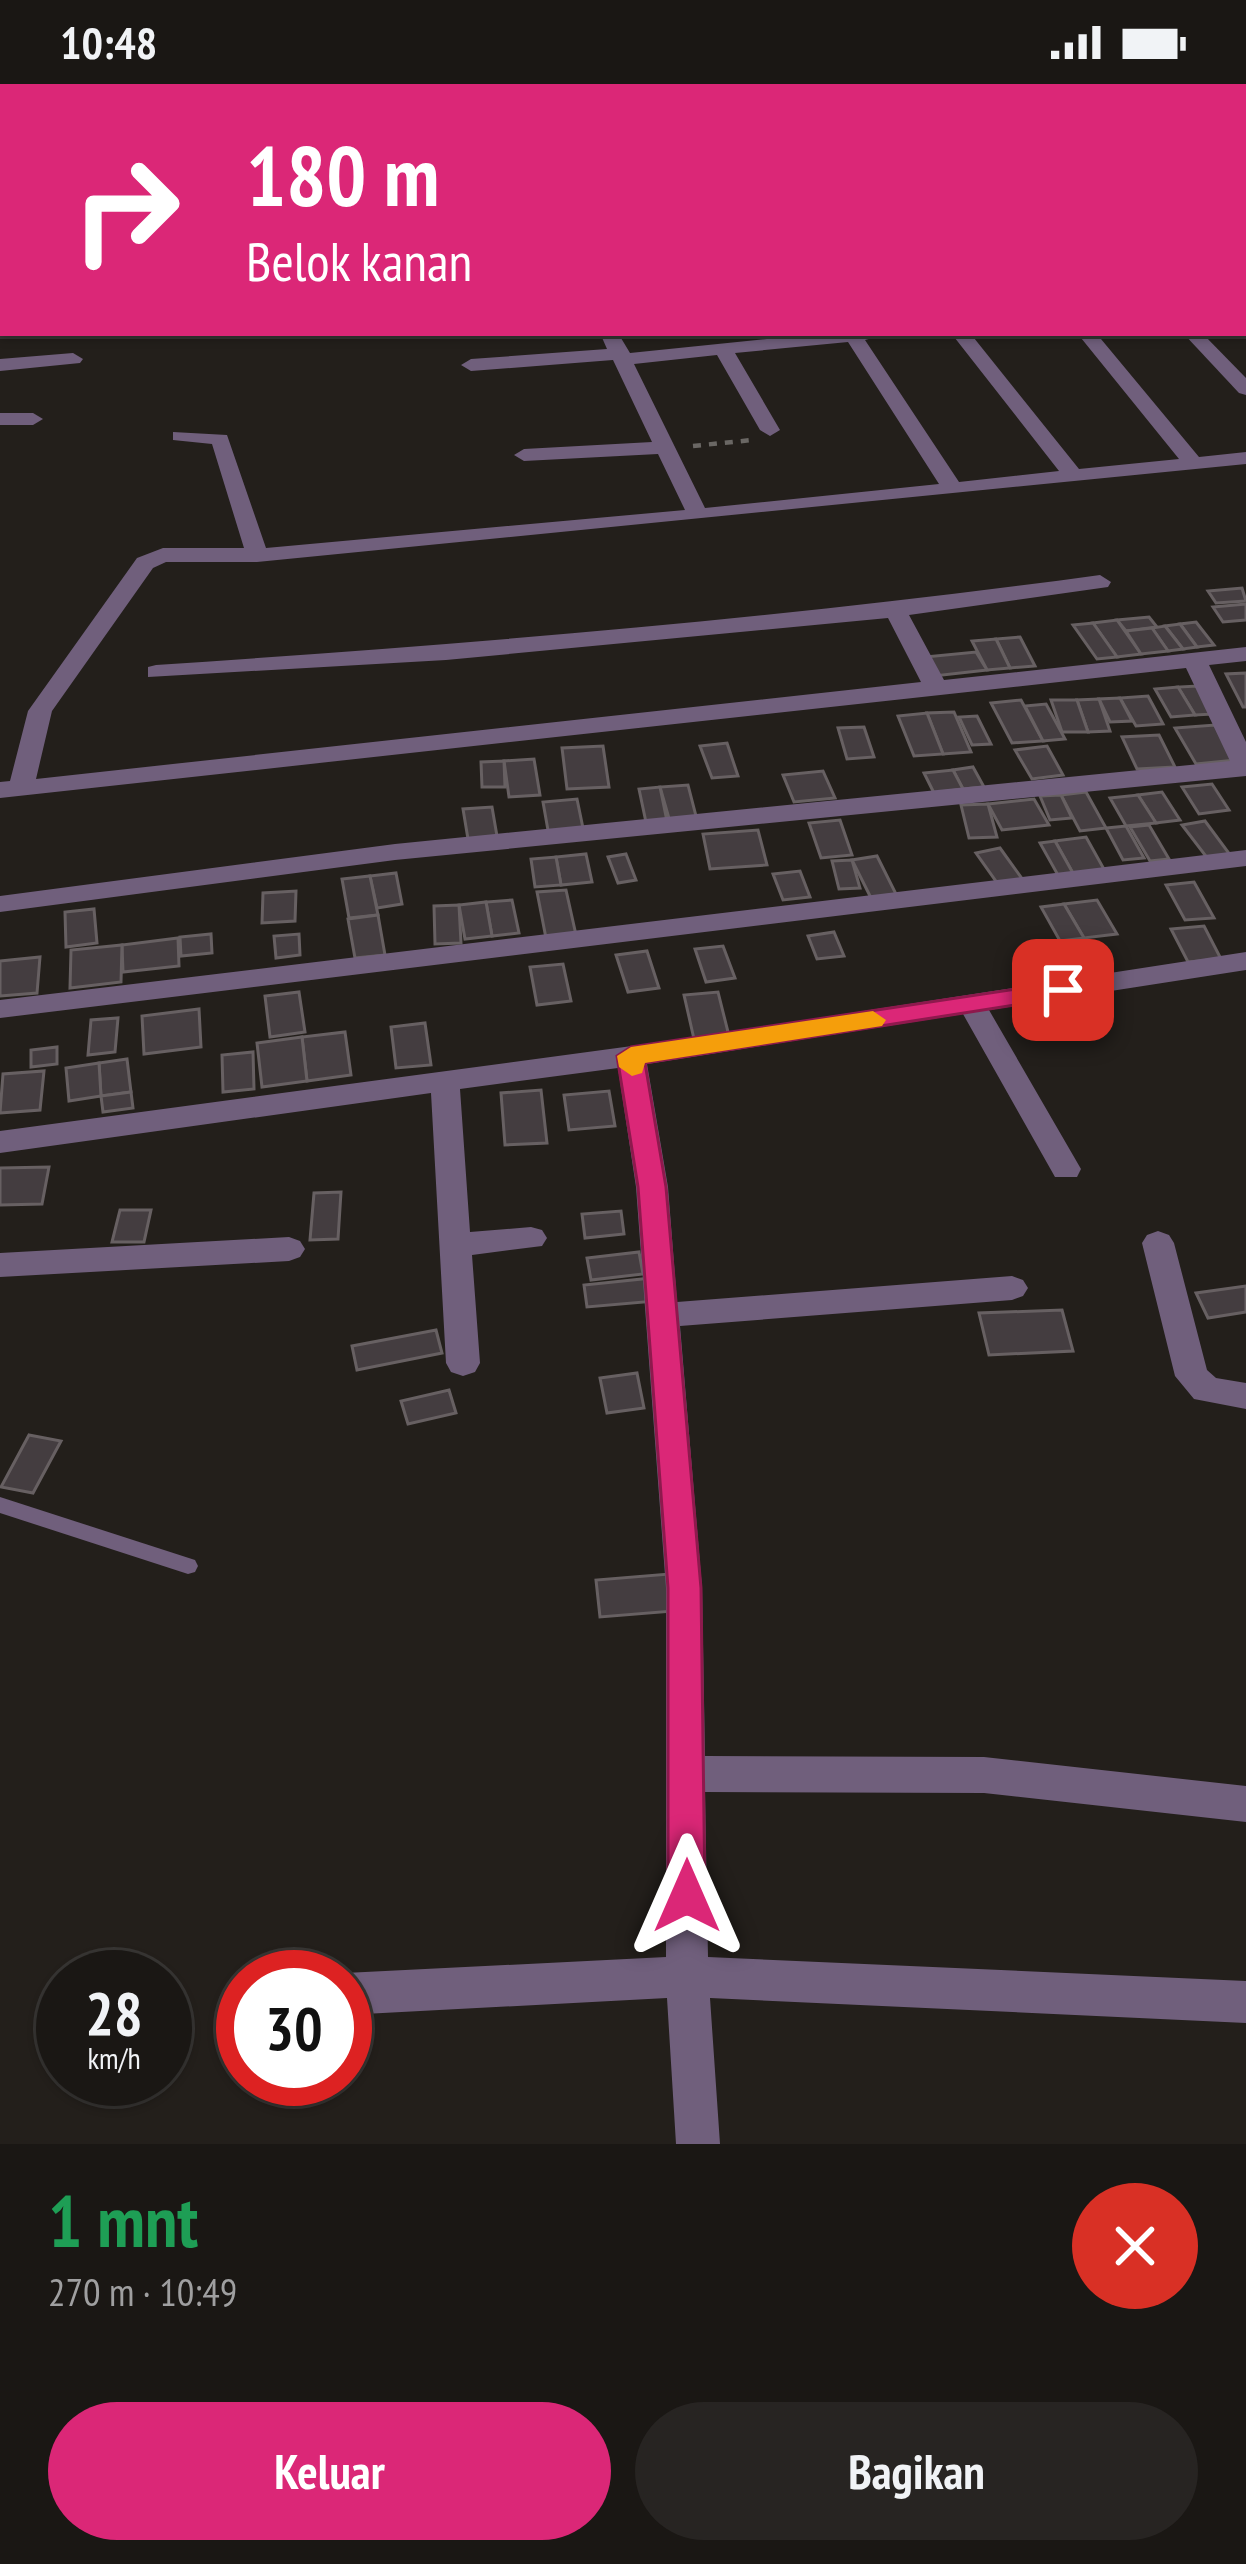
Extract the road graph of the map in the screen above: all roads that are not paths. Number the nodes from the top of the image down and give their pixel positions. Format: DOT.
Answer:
graph roads {
  1 [pos="610,336"];
  2 [pos="853,336"];
  3 [pos="961,336"];
  4 [pos="1088,336"];
  5 [pos="1195,336"];
  6 [pos="724,349"];
  7 [pos="622,357"];
  8 [pos="73,359"];
  9 [pos="0,364"];
  10 [pos="471,365"];
  11 [pos="1246,389"];
  12 [pos="0,419"];
  13 [pos="33,419"];
  14 [pos="770,430"];
  15 [pos="180,436"];
  16 [pos="667,447"];
  17 [pos="524,455"];
  18 [pos="1246,458"];
  19 [pos="1193,462"];
  20 [pos="1072,474"];
  21 [pos="951,486"];
  22 [pos="698,515"];
  23 [pos="257,555"];
  24 [pos="1100,583"];
  25 [pos="895,610"];
  26 [pos="1246,654"];
  27 [pos="1195,661"];
  28 [pos="156,672"];
  29 [pos="937,690"];
  30 [pos="1246,767"];
  31 [pos="11,789"];
  32 [pos="1246,858"];
  33 [pos="0,904"];
  34 [pos="1246,961"];
  35 [pos="971,1004"];
  36 [pos="0,1010"];
  37 [pos="631,1056"];
  38 [pos="445,1081"];
  39 [pos="0,1142"];
  40 [pos="1066,1168"];
  41 [pos="531,1238"];
  42 [pos="1158,1244"];
  43 [pos="455,1245"];
  44 [pos="289,1249"];
  45 [pos="0,1265"];
  46 [pos="1012,1288"];
  47 [pos="662,1315"];
  48 [pos="463,1363"];
  49 [pos="1246,1396"];
  50 [pos="0,1505"];
  51 [pos="188,1566"];
  52 [pos="686,1774"];
  53 [pos="1246,1804"];
  54 [pos="687,1976"];
  55 [pos="372,1993"];
  56 [pos="1246,2002"];
  57 [pos="698,2144"];
  1 -- 7 [label="street"];
  2 -- 6 [label="street"];
  2 -- 21 [label="street"];
  3 -- 20 [label="street"];
  4 -- 19 [label="street"];
  5 -- 11 [label="street"];
  6 -- 7 [label="street"];
  6 -- 14 [label="street"];
  7 -- 10 [label="street"];
  7 -- 16 [label="street"];
  8 -- 9 [label="street"];
  12 -- 13 [label="street"];
  15 -- 23 [label="street"];
  16 -- 17 [label="street"];
  16 -- 22 [label="street"];
  18 -- 19 [label="street"];
  19 -- 20 [label="street"];
  20 -- 21 [label="street"];
  21 -- 22 [label="street"];
  22 -- 23 [label="street"];
  23 -- 31 [label="street"];
  24 -- 25 [label="street"];
  25 -- 28 [label="street"];
  25 -- 29 [label="street"];
  26 -- 27 [label="street"];
  27 -- 29 [label="street"];
  27 -- 30 [label="street"];
  29 -- 31 [label="street"];
  30 -- 33 [label="street"];
  32 -- 36 [label="street"];
  34 -- 35 [label="street"];
  35 -- 37 [label="street"];
  35 -- 40 [label="street"];
  37 -- 38 [label="street"];
  37 -- 47 [label="street"];
  38 -- 39 [label="street"];
  38 -- 43 [label="street"];
  41 -- 43 [label="street"];
  42 -- 49 [label="street"];
  43 -- 48 [label="street"];
  44 -- 45 [label="street"];
  46 -- 47 [label="street"];
  47 -- 52 [label="street"];
  50 -- 51 [label="lane"];
  52 -- 53 [label="street"];
  52 -- 54 [label="street"];
  54 -- 55 [label="street"];
  54 -- 56 [label="street"];
  54 -- 57 [label="street"];
}
